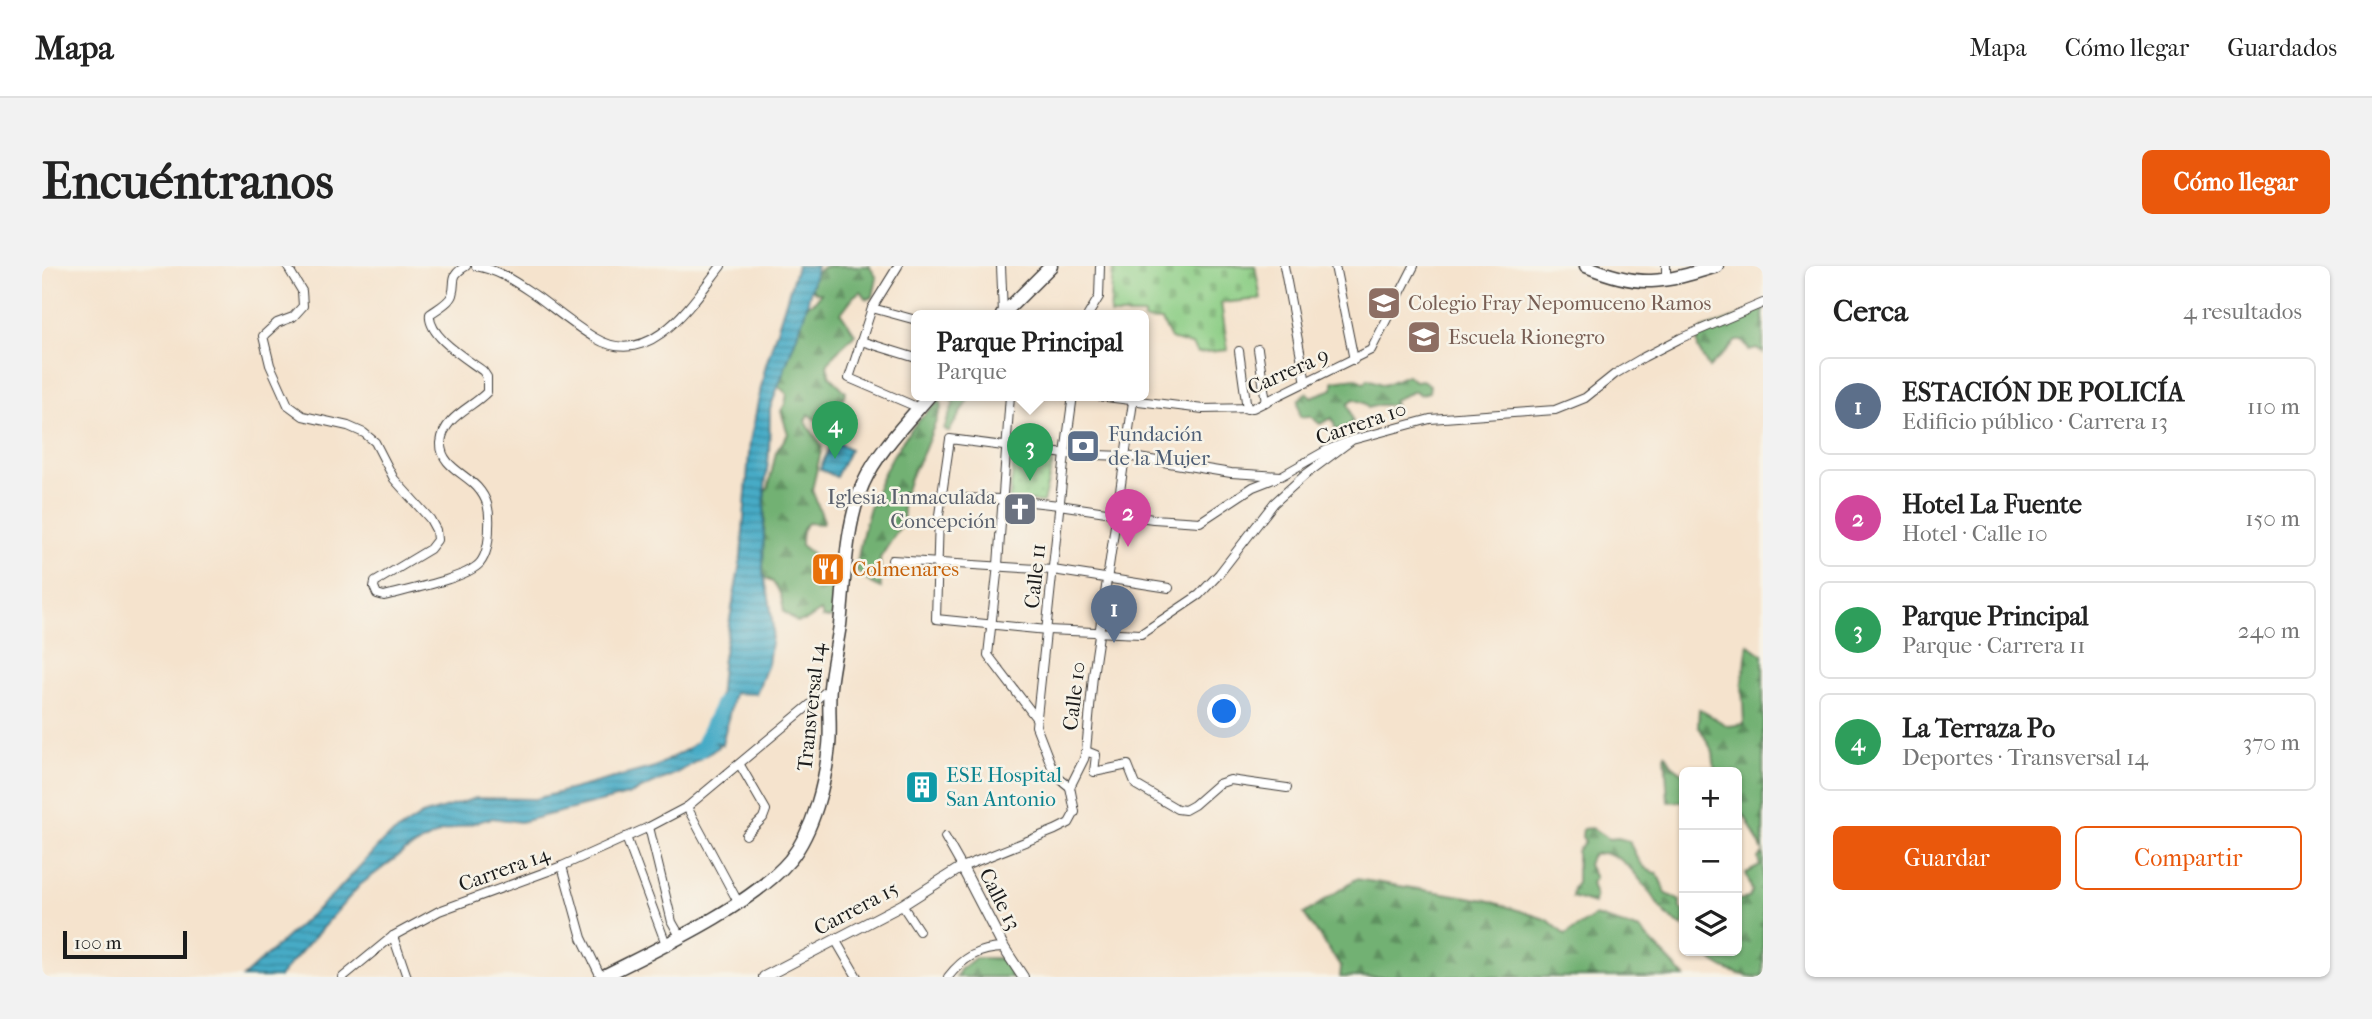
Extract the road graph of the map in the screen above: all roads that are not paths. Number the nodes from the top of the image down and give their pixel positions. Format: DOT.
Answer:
graph roads {
  1 [pos="287,266"];
  2 [pos="466,266"];
  3 [pos="476,266"];
  4 [pos="721,266"];
  5 [pos="898,266"];
  6 [pos="1001,266"];
  7 [pos="1051,266"];
  8 [pos="1100,266"];
  9 [pos="1284,266"];
  10 [pos="1335,266"];
  11 [pos="1414,266"];
  12 [pos="1586,266"];
  13 [pos="1666,266"];
  14 [pos="1717,266"];
  15 [pos="1666,280"];
  16 [pos="1763,303"];
  17 [pos="872,308"];
  18 [pos="1002,310"];
  19 [pos="1006,310"];
  20 [pos="1091,310"];
  21 [pos="911,319"];
  22 [pos="861,341"];
  23 [pos="1258,348"];
  24 [pos="1239,351"];
  25 [pos="911,356"];
  26 [pos="1354,360"];
  27 [pos="1306,383"];
  28 [pos="911,399"];
  29 [pos="1149,400"];
  30 [pos="1010,401"];
  31 [pos="1072,401"];
  32 [pos="1134,401"];
  33 [pos="921,402"];
  34 [pos="1266,402"];
  35 [pos="1247,408"];
  36 [pos="1352,440"];
  37 [pos="1007,447"];
  38 [pos="1065,454"];
  39 [pos="1126,456"];
  40 [pos="1281,476"];
  41 [pos="908,496"];
  42 [pos="941,498"];
  43 [pos="1003,499"];
  44 [pos="1059,505"];
  45 [pos="1116,514"];
  46 [pos="892,560"];
  47 [pos="938,563"];
  48 [pos="998,565"];
  49 [pos="1053,570"];
  50 [pos="1107,578"];
  51 [pos="1169,588"];
  52 [pos="990,625"];
  53 [pos="1047,630"];
  54 [pos="1101,631"];
  55 [pos="830,688"];
  56 [pos="1037,718"];
  57 [pos="1086,751"];
  58 [pos="740,765"];
  59 [pos="1070,787"];
  60 [pos="1287,788"];
  61 [pos="687,807"];
  62 [pos="649,827"];
  63 [pos="746,835"];
  64 [pos="626,837"];
  65 [pos="946,837"];
  66 [pos="562,866"];
  67 [pos="962,867"];
  68 [pos="738,902"];
  69 [pos="902,905"];
  70 [pos="919,931"];
  71 [pos="393,936"];
  72 [pos="680,936"];
  73 [pos="836,941"];
  74 [pos="666,944"];
  75 [pos="1004,948"];
  76 [pos="343,977"];
  77 [pos="407,977"];
  78 [pos="602,977"];
  79 [pos="764,977"];
  80 [pos="857,977"];
  81 [pos="948,977"];
  82 [pos="1023,977"];
  1 -- 2 [label="street"];
  3 -- 4 [label="street"];
  5 -- 17 [label="street"];
  6 -- 18 [label="street"];
  7 -- 19 [label="highway"];
  8 -- 20 [label="street"];
  9 -- 27 [label="street"];
  10 -- 26 [label="street"];
  11 -- 26 [label="street, Carrera 9"];
  12 -- 15 [label="highway"];
  13 -- 15 [label="street"];
  14 -- 15 [label="highway"];
  16 -- 36 [label="street, Carrera 10"];
  17 -- 21 [label="street"];
  17 -- 22 [label="street"];
  22 -- 25 [label="street"];
  22 -- 28 [label="street"];
  23 -- 34 [label="street"];
  24 -- 35 [label="street"];
  26 -- 27 [label="street, Carrera 9"];
  27 -- 34 [label="street, Carrera 9"];
  29 -- 35 [label="street, Carrera 9"];
  30 -- 37 [label="street"];
  31 -- 38 [label="street, Calle 11"];
  32 -- 39 [label="street, Calle 10"];
  33 -- 55 [label="highway, Transversal 14"];
  34 -- 35 [label="street, Carrera 9"];
  36 -- 40 [label="street, Carrera 10"];
  36 -- 54 [label="street"];
  37 -- 38 [label="street"];
  37 -- 42 [label="street"];
  37 -- 43 [label="street"];
  38 -- 39 [label="street"];
  38 -- 44 [label="street, Calle 11"];
  39 -- 40 [label="street"];
  39 -- 45 [label="street, Calle 10"];
  40 -- 45 [label="street, Carrera 10"];
  41 -- 42 [label="street"];
  42 -- 43 [label="street"];
  42 -- 47 [label="street"];
  43 -- 44 [label="street"];
  43 -- 48 [label="street"];
  44 -- 45 [label="street"];
  44 -- 49 [label="street, Calle 11"];
  45 -- 50 [label="street, Calle 10"];
  46 -- 47 [label="street"];
  47 -- 48 [label="street"];
  47 -- 52 [label="street"];
  48 -- 49 [label="street"];
  48 -- 52 [label="street"];
  49 -- 50 [label="street"];
  49 -- 53 [label="street, Calle 11"];
  50 -- 51 [label="street"];
  50 -- 54 [label="street, Calle 10"];
  52 -- 53 [label="street"];
  52 -- 56 [label="street"];
  53 -- 54 [label="street"];
  53 -- 56 [label="street, Calle 11"];
  54 -- 57 [label="street, Calle 10"];
  55 -- 58 [label="street, Carrera 14"];
  55 -- 68 [label="highway, Transversal 14"];
  56 -- 59 [label="street"];
  57 -- 59 [label="street, Calle 10"];
  57 -- 60 [label="street, Calle 10"];
  58 -- 61 [label="street, Carrera 14"];
  58 -- 63 [label="street"];
  59 -- 67 [label="street"];
  61 -- 62 [label="street, Carrera 14"];
  61 -- 68 [label="street"];
  62 -- 64 [label="street, Carrera 14"];
  62 -- 72 [label="street"];
  64 -- 66 [label="street, Carrera 14"];
  64 -- 74 [label="street"];
  65 -- 67 [label="street, Calle 13"];
  66 -- 71 [label="street, Carrera 14"];
  66 -- 78 [label="street"];
  67 -- 69 [label="street, Carrera 15"];
  67 -- 75 [label="street, Calle 13"];
  68 -- 72 [label="highway, Transversal 14"];
  69 -- 70 [label="street"];
  69 -- 73 [label="street, Carrera 15"];
  71 -- 76 [label="street, Carrera 14"];
  71 -- 77 [label="street"];
  72 -- 74 [label="highway, Transversal 14"];
  73 -- 79 [label="street, Carrera 15"];
  73 -- 80 [label="street"];
  74 -- 78 [label="highway, Transversal 14"];
  75 -- 81 [label="street"];
  75 -- 82 [label="street, Calle 13"];
}
